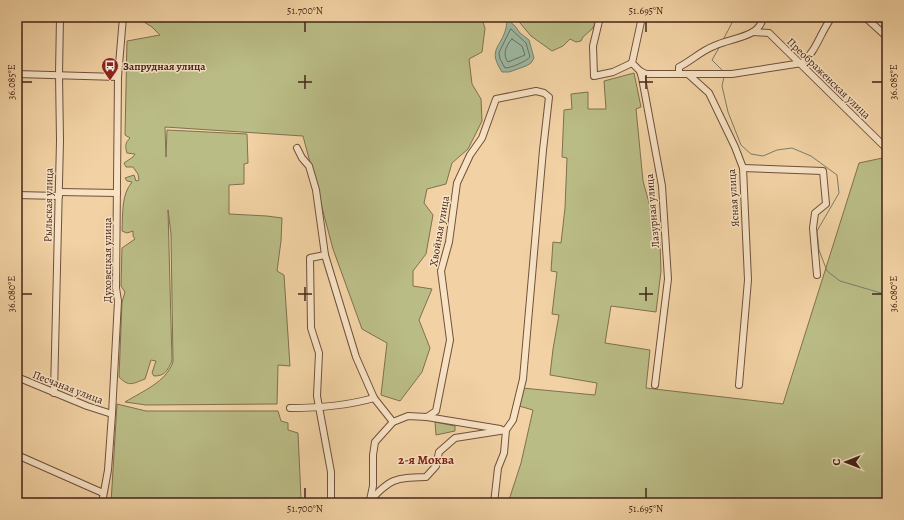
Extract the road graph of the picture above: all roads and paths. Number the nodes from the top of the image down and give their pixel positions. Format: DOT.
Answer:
graph roads {
  1 [pos="60,17"];
  2 [pos="123,17"];
  3 [pos="600,17"];
  4 [pos="642,17"];
  5 [pos="763,17"];
  6 [pos="832,17"];
  7 [pos="865,17"];
  8 [pos="753,32"];
  9 [pos="887,37"];
  10 [pos="632,63"];
  11 [pos="800,63"];
  12 [pos="640,71"];
  13 [pos="17,74"];
  14 [pos="59,74"];
  15 [pos="679,74"];
  16 [pos="689,74"];
  17 [pos="118,77"];
  18 [pos="297,148"];
  19 [pos="887,149"];
  20 [pos="743,168"];
  21 [pos="117,193"];
  22 [pos="59,194"];
  23 [pos="17,195"];
  24 [pos="325,255"];
  25 [pos="817,275"];
  26 [pos="17,377"];
  27 [pos="655,385"];
  28 [pos="739,385"];
  29 [pos="54,393"];
  30 [pos="374,398"];
  31 [pos="290,408"];
  32 [pos="320,408"];
  33 [pos="112,414"];
  34 [pos="427,417"];
  35 [pos="393,422"];
  36 [pos="506,430"];
  37 [pos="17,455"];
  38 [pos="103,493"];
  39 [pos="369,502"];
  40 [pos="102,503"];
  41 [pos="331,503"];
  42 [pos="494,503"];
  1 -- 14 [label="street, Рыльская улица"];
  2 -- 17 [label="street, Духовецкая улица"];
  3 -- 10 [label="street"];
  4 -- 10 [label="street"];
  5 -- 8 [label="street"];
  6 -- 11 [label="street"];
  7 -- 9 [label="street"];
  8 -- 11 [label="street, Преображенская улица"];
  8 -- 15 [label="street"];
  10 -- 12 [label="street"];
  11 -- 16 [label="street"];
  11 -- 19 [label="street, Преображенская улица"];
  12 -- 15 [label="street"];
  12 -- 27 [label="street, Лазурная улица"];
  13 -- 14 [label="street"];
  14 -- 17 [label="street"];
  14 -- 22 [label="street, Рыльская улица"];
  15 -- 16 [label="street"];
  16 -- 20 [label="street, Ясная улица"];
  17 -- 21 [label="street, Духовецкая улица"];
  18 -- 24 [label="street"];
  20 -- 25 [label="street"];
  20 -- 28 [label="street, Ясная улица"];
  21 -- 22 [label="street"];
  21 -- 33 [label="street, Духовецкая улица"];
  22 -- 23 [label="street"];
  22 -- 29 [label="street, Рыльская улица"];
  24 -- 30 [label="street"];
  24 -- 32 [label="street"];
  26 -- 29 [label="street, Песчаная улица"];
  29 -- 33 [label="street, Песчаная улица"];
  30 -- 32 [label="street"];
  30 -- 35 [label="street"];
  31 -- 32 [label="street"];
  32 -- 41 [label="street"];
  33 -- 38 [label="street, Духовецкая улица"];
  34 -- 35 [label="street"];
  34 -- 36 [label="street"];
  34 -- 36 [label="street, Хвойная улица"];
  35 -- 39 [label="street"];
  36 -- 39 [label="street"];
  36 -- 42 [label="street"];
  37 -- 38 [label="street"];
  38 -- 40 [label="street, Духовецкая улица"];
}
